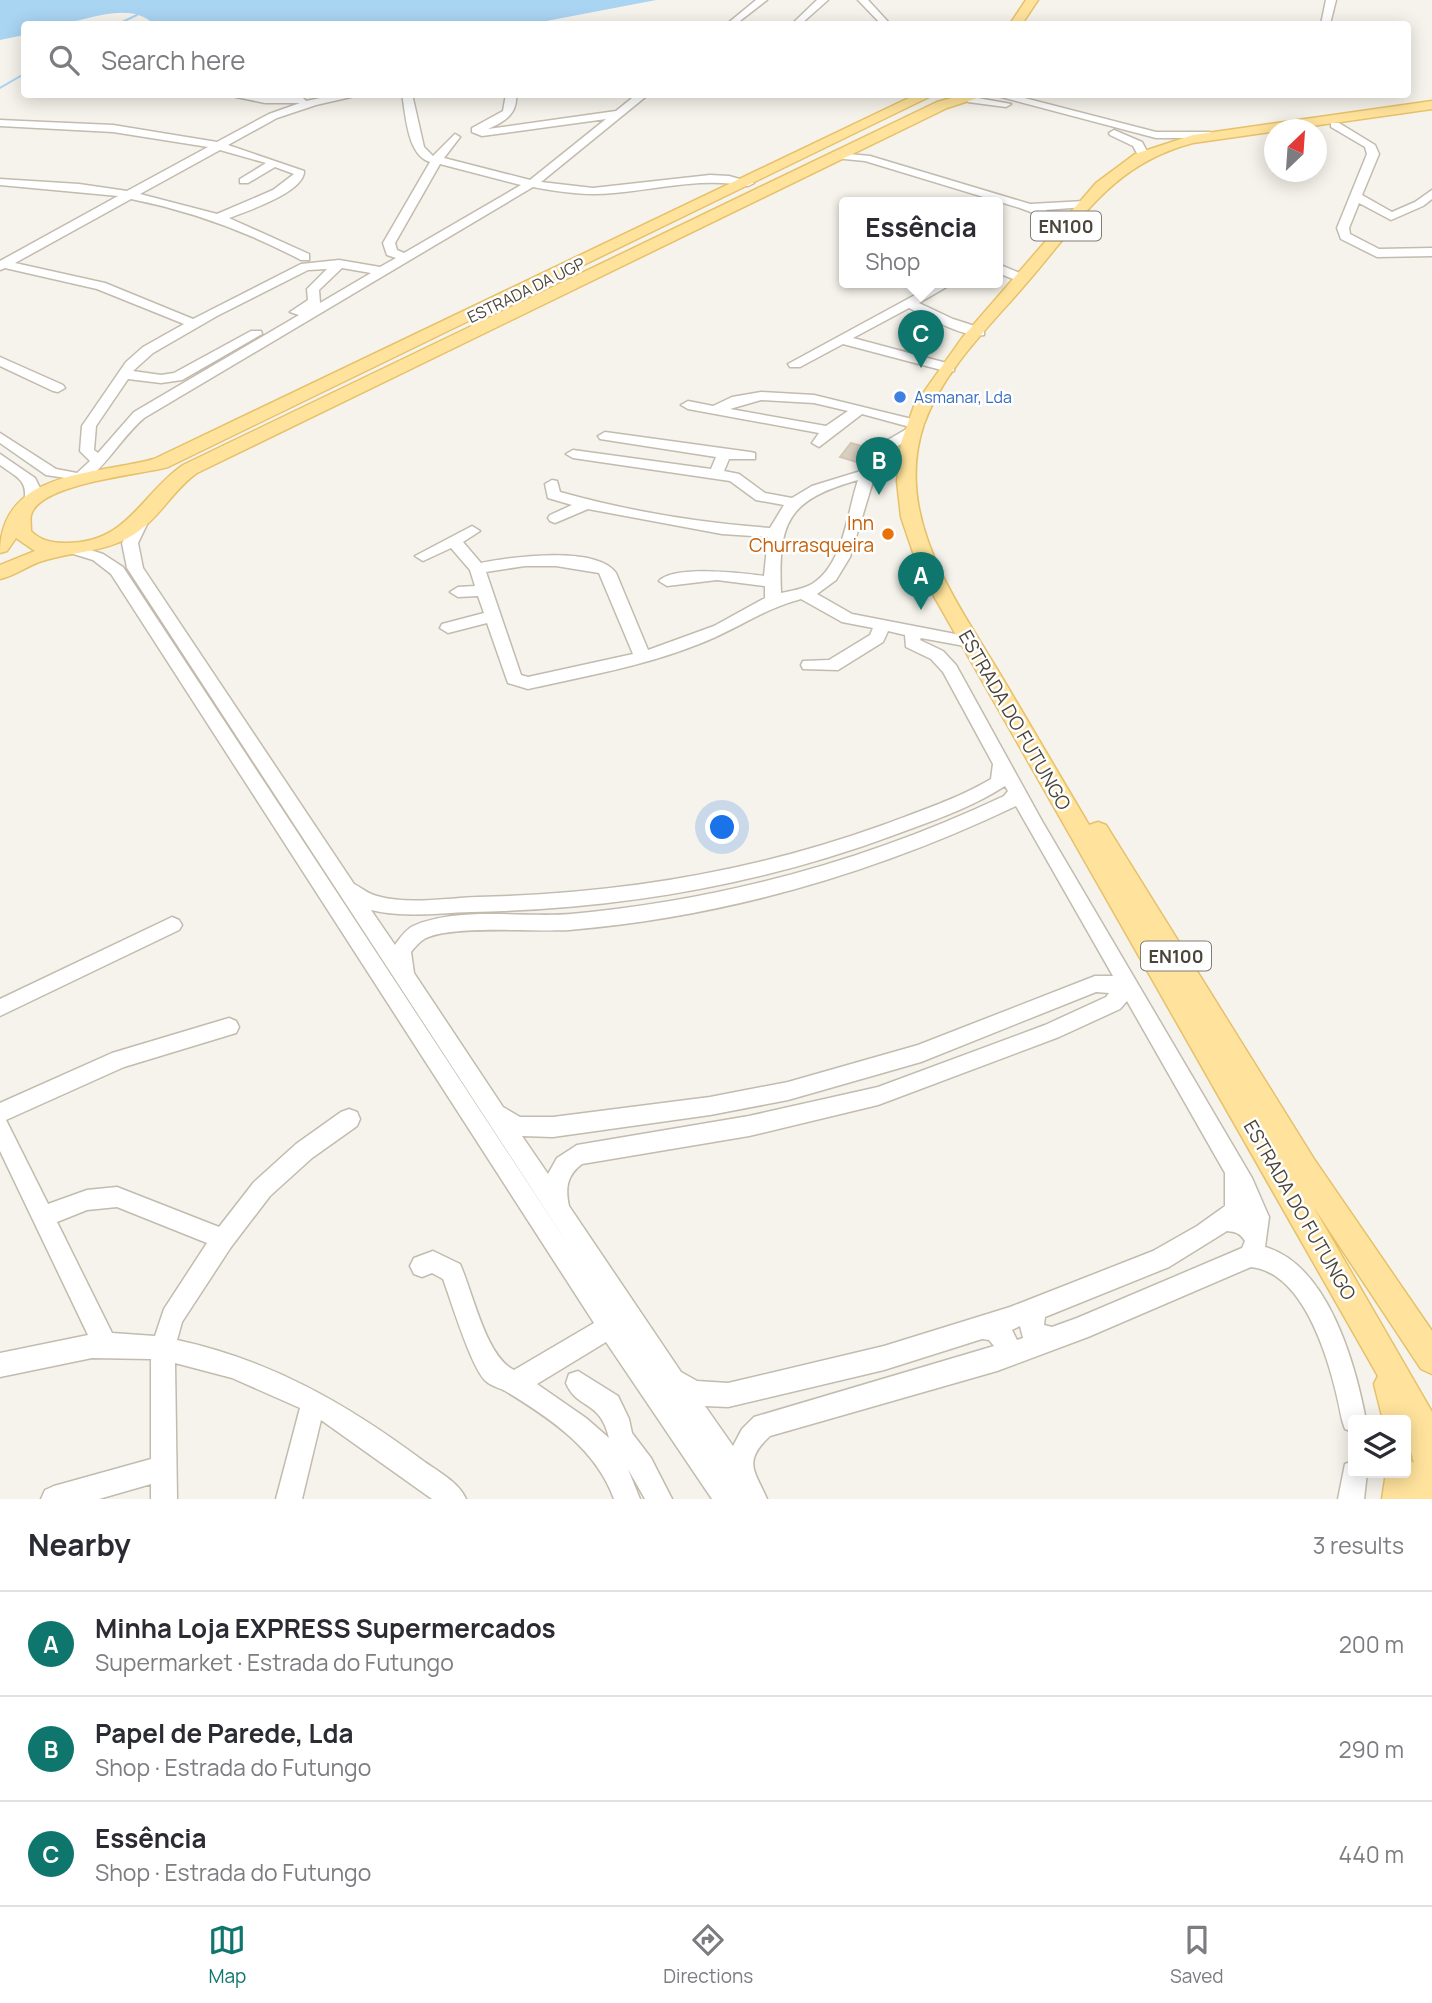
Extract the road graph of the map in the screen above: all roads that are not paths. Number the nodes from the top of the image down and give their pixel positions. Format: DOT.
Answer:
graph roads {
  1 [pos="762,0"];
  2 [pos="823,0"];
  3 [pos="863,0"];
  4 [pos="1032,0"];
  5 [pos="1040,0"];
  6 [pos="1331,0"];
  7 [pos="733,21"];
  8 [pos="799,21"];
  9 [pos="883,21"];
  10 [pos="1018,21"];
  11 [pos="1027,21"];
  12 [pos="1326,21"];
  13 [pos="243,98"];
  14 [pos="298,98"];
  15 [pos="333,98"];
  16 [pos="408,98"];
  17 [pos="511,98"];
  18 [pos="639,98"];
  19 [pos="921,98"];
  20 [pos="947,98"];
  21 [pos="972,98"];
  22 [pos="982,98"];
  23 [pos="1008,98"];
  24 [pos="327,99"];
  25 [pos="956,101"];
  26 [pos="1432,105"];
  27 [pos="624,111"];
  28 [pos="1432,112"];
  29 [pos="577,121"];
  30 [pos="0,122"];
  31 [pos="1335,125"];
  32 [pos="1327,126"];
  33 [pos="250,129"];
  34 [pos="477,130"];
  35 [pos="597,132"];
  36 [pos="1130,134"];
  37 [pos="1264,134"];
  38 [pos="1214,135"];
  39 [pos="455,137"];
  40 [pos="217,146"];
  41 [pos="419,148"];
  42 [pos="863,151"];
  43 [pos="1143,155"];
  44 [pos="838,156"];
  45 [pos="436,160"];
  46 [pos="274,163"];
  47 [pos="244,181"];
  48 [pos="0,182"];
  49 [pos="534,182"];
  50 [pos="748,183"];
  51 [pos="1432,193"];
  52 [pos="131,195"];
  53 [pos="998,197"];
  54 [pos="1357,197"];
  55 [pos="1003,199"];
  56 [pos="1085,204"];
  57 [pos="1419,204"];
  58 [pos="1024,206"];
  59 [pos="1432,211"];
  60 [pos="218,218"];
  61 [pos="1062,232"];
  62 [pos="1432,252"];
  63 [pos="305,257"];
  64 [pos="407,259"];
  65 [pos="2,264"];
  66 [pos="339,264"];
  67 [pos="1003,270"];
  68 [pos="386,272"];
  69 [pos="1023,279"];
  70 [pos="938,288"];
  71 [pos="909,303"];
  72 [pos="188,321"];
  73 [pos="979,332"];
  74 [pos="840,339"];
  75 [pos="0,360"];
  76 [pos="795,365"];
  77 [pos="949,368"];
  78 [pos="125,374"];
  79 [pos="58,388"];
  80 [pos="688,405"];
  81 [pos="320,406"];
  82 [pos="858,410"];
  83 [pos="715,411"];
  84 [pos="914,427"];
  85 [pos="829,431"];
  86 [pos="605,436"];
  87 [pos="0,437"];
  88 [pos="819,443"];
  89 [pos="573,454"];
  90 [pos="724,454"];
  91 [pos="750,456"];
  92 [pos="0,458"];
  93 [pos="103,458"];
  94 [pos="118,473"];
  95 [pos="869,473"];
  96 [pos="716,474"];
  97 [pos="80,478"];
  98 [pos="552,484"];
  99 [pos="792,502"];
  100 [pos="586,504"];
  101 [pos="26,508"];
  102 [pos="147,512"];
  103 [pos="555,518"];
  104 [pos="472,531"];
  105 [pos="777,533"];
  106 [pos="454,541"];
  107 [pos="0,547"];
  108 [pos="72,549"];
  109 [pos="424,555"];
  110 [pos="477,569"];
  111 [pos="0,573"];
  112 [pos="667,582"];
  113 [pos="772,582"];
  114 [pos="485,590"];
  115 [pos="458,592"];
  116 [pos="805,594"];
  117 [pos="773,601"];
  118 [pos="493,616"];
  119 [pos="448,628"];
  120 [pos="909,630"];
  121 [pos="879,632"];
  122 [pos="970,642"];
  123 [pos="643,657"];
  124 [pos="808,665"];
  125 [pos="1002,762"];
  126 [pos="984,791"];
  127 [pos="1018,791"];
  128 [pos="994,809"];
  129 [pos="1036,826"];
  130 [pos="753,872"];
  131 [pos="706,882"];
  132 [pos="344,885"];
  133 [pos="759,892"];
  134 [pos="711,903"];
  135 [pos="172,925"];
  136 [pos="1107,949"];
  137 [pos="410,984"];
  138 [pos="1094,984"];
  139 [pos="1128,985"];
  140 [pos="1104,1007"];
  141 [pos="0,1008"];
  142 [pos="1149,1022"];
  143 [pos="229,1027"];
  144 [pos="887,1064"];
  145 [pos="837,1078"];
  146 [pos="898,1089"];
  147 [pos="488,1103"];
  148 [pos="845,1104"];
  149 [pos="0,1114"];
  150 [pos="349,1119"];
  151 [pos="0,1128"];
  152 [pos="1231,1166"];
  153 [pos="559,1209"];
  154 [pos="42,1217"];
  155 [pos="1223,1221"];
  156 [pos="223,1239"];
  157 [pos="1253,1248"];
  158 [pos="422,1266"];
  159 [pos="1037,1308"];
  160 [pos="610,1326"];
  161 [pos="983,1328"];
  162 [pos="1054,1339"];
  163 [pos="105,1345"];
  164 [pos="163,1349"];
  165 [pos="1429,1351"];
  166 [pos="1381,1354"];
  167 [pos="997,1359"];
  168 [pos="0,1365"];
  169 [pos="667,1372"];
  170 [pos="516,1383"];
  171 [pos="578,1383"];
  172 [pos="314,1402"];
  173 [pos="1353,1415"];
  174 [pos="1398,1415"];
  175 [pos="609,1442"];
  176 [pos="163,1468"];
  177 [pos="1353,1478"];
  178 [pos="1401,1478"];
  179 [pos="742,1494"];
  180 [pos="54,1499"];
  181 [pos="164,1499"];
  182 [pos="289,1499"];
  183 [pos="453,1499"];
  184 [pos="627,1499"];
  185 [pos="659,1499"];
  186 [pos="1351,1499"];
  187 [pos="1399,1499"];
  188 [pos="1429,1499"];
  1 -- 7 [label="street"];
  2 -- 8 [label="street"];
  3 -- 9 [label="street"];
  4 -- 10 [label="main road"];
  5 -- 11 [label="main road"];
  6 -- 12 [label="street"];
  13 -- 33 [label="street"];
  14 -- 24 [label="street"];
  15 -- 24 [label="street"];
  16 -- 41 [label="street"];
  17 -- 34 [label="street"];
  18 -- 27 [label="street"];
  19 -- 50 [label="main road, ESTRADA DA UGP"];
  20 -- 25 [label="main road"];
  21 -- 25 [label="main road"];
  22 -- 36 [label="street"];
  23 -- 36 [label="street"];
  24 -- 33 [label="street"];
  25 -- 42 [label="main road"];
  26 -- 38 [label="main road, ESTRADA DO FUTUNGO / EN100"];
  27 -- 29 [label="street"];
  27 -- 35 [label="street"];
  28 -- 31 [label="main road"];
  29 -- 34 [label="street"];
  29 -- 35 [label="street"];
  30 -- 40 [label="street"];
  31 -- 32 [label="main road"];
  31 -- 54 [label="street"];
  33 -- 40 [label="street"];
  34 -- 39 [label="street"];
  35 -- 49 [label="street"];
  36 -- 38 [label="street"];
  36 -- 43 [label="street"];
  37 -- 165 [label="main road, ESTRADA DO FUTUNGO / EN100"];
  38 -- 43 [label="main road, ESTRADA DO FUTUNGO / EN100"];
  39 -- 41 [label="street"];
  39 -- 45 [label="street"];
  40 -- 46 [label="street"];
  40 -- 52 [label="street"];
  41 -- 45 [label="street"];
  42 -- 44 [label="main road"];
  42 -- 53 [label="street"];
  43 -- 56 [label="main road, ESTRADA DO FUTUNGO / EN100"];
  44 -- 81 [label="main road"];
  45 -- 49 [label="street"];
  45 -- 64 [label="street"];
  46 -- 47 [label="street"];
  46 -- 60 [label="street"];
  48 -- 52 [label="street"];
  49 -- 50 [label="street"];
  49 -- 64 [label="street"];
  50 -- 94 [label="main road, ESTRADA DA UGP"];
  51 -- 57 [label="street"];
  52 -- 60 [label="street"];
  52 -- 65 [label="street"];
  54 -- 57 [label="street"];
  54 -- 62 [label="street"];
  55 -- 58 [label="street"];
  56 -- 58 [label="street"];
  56 -- 61 [label="main road, ESTRADA DO FUTUNGO / EN100"];
  57 -- 59 [label="street"];
  58 -- 61 [label="street"];
  60 -- 63 [label="street"];
  61 -- 69 [label="main road, ESTRADA DO FUTUNGO / EN100"];
  64 -- 68 [label="street"];
  65 -- 72 [label="street"];
  66 -- 68 [label="street"];
  66 -- 78 [label="street"];
  66 -- 78 [label="street"];
  67 -- 69 [label="street"];
  68 -- 93 [label="street"];
  69 -- 73 [label="main road, ESTRADA DO FUTUNGO / EN100"];
  70 -- 71 [label="street"];
  71 -- 73 [label="street"];
  71 -- 74 [label="street"];
  73 -- 77 [label="main road, ESTRADA DO FUTUNGO / EN100"];
  74 -- 76 [label="street"];
  74 -- 77 [label="street"];
  75 -- 79 [label="street"];
  77 -- 84 [label="main road, ESTRADA DO FUTUNGO / EN100"];
  78 -- 93 [label="street"];
  80 -- 83 [label="street"];
  81 -- 102 [label="main road"];
  82 -- 83 [label="street"];
  82 -- 84 [label="street"];
  82 -- 85 [label="street"];
  83 -- 85 [label="street"];
  84 -- 95 [label="street"];
  84 -- 122 [label="main road, ESTRADA DO FUTUNGO / EN100"];
  85 -- 88 [label="street"];
  86 -- 90 [label="street"];
  87 -- 97 [label="street"];
  89 -- 96 [label="street"];
  90 -- 91 [label="street"];
  90 -- 96 [label="street"];
  92 -- 101 [label="street"];
  93 -- 94 [label="street"];
  93 -- 97 [label="street"];
  94 -- 97 [label="main road, ESTRADA DA UGP"];
  94 -- 102 [label="main road, ESTRADA DA UGP"];
  95 -- 99 [label="street"];
  95 -- 116 [label="street"];
  96 -- 99 [label="street"];
  97 -- 101 [label="main road, ESTRADA DA UGP"];
  98 -- 100 [label="street"];
  99 -- 105 [label="street"];
  100 -- 103 [label="street"];
  100 -- 105 [label="street"];
  101 -- 107 [label="main road"];
  101 -- 108 [label="main road"];
  102 -- 108 [label="main road"];
  102 -- 132 [label="street"];
  104 -- 106 [label="street"];
  105 -- 113 [label="street"];
  106 -- 109 [label="street"];
  106 -- 110 [label="street"];
  108 -- 111 [label="main road"];
  108 -- 160 [label="street"];
  110 -- 114 [label="street"];
  110 -- 123 [label="street"];
  112 -- 113 [label="street"];
  113 -- 117 [label="street"];
  114 -- 115 [label="street"];
  114 -- 118 [label="street"];
  116 -- 117 [label="street"];
  116 -- 121 [label="street"];
  117 -- 123 [label="street"];
  118 -- 119 [label="street"];
  118 -- 123 [label="street"];
  120 -- 121 [label="street"];
  120 -- 122 [label="street"];
  120 -- 125 [label="street"];
  121 -- 124 [label="street"];
  122 -- 166 [label="main road, ESTRADA DO FUTUNGO / EN100"];
  125 -- 126 [label="street"];
  125 -- 127 [label="street"];
  126 -- 127 [label="street"];
  126 -- 130 [label="street"];
  127 -- 128 [label="street"];
  127 -- 129 [label="street"];
  128 -- 129 [label="street"];
  128 -- 133 [label="street"];
  129 -- 136 [label="street"];
  130 -- 131 [label="street"];
  130 -- 133 [label="street"];
  131 -- 132 [label="street"];
  131 -- 134 [label="street"];
  132 -- 137 [label="street"];
  133 -- 134 [label="street"];
  134 -- 137 [label="street"];
  135 -- 141 [label="street"];
  136 -- 138 [label="street"];
  136 -- 139 [label="street"];
  137 -- 147 [label="street"];
  138 -- 139 [label="street"];
  138 -- 144 [label="street"];
  139 -- 140 [label="street"];
  139 -- 142 [label="street"];
  140 -- 142 [label="street"];
  140 -- 146 [label="street"];
  142 -- 152 [label="street"];
  143 -- 149 [label="street"];
  144 -- 145 [label="street"];
  144 -- 146 [label="street"];
  145 -- 147 [label="street"];
  145 -- 148 [label="street"];
  146 -- 148 [label="street"];
  147 -- 153 [label="street"];
  148 -- 153 [label="street"];
  150 -- 156 [label="street"];
  151 -- 154 [label="street"];
  152 -- 155 [label="street"];
  152 -- 157 [label="street"];
  153 -- 169 [label="street"];
  154 -- 156 [label="street"];
  154 -- 163 [label="street"];
  155 -- 157 [label="street"];
  155 -- 159 [label="street"];
  156 -- 164 [label="street"];
  157 -- 162 [label="street"];
  157 -- 173 [label="street"];
  158 -- 170 [label="street"];
  159 -- 161 [label="street"];
  159 -- 162 [label="street"];
  160 -- 170 [label="street"];
  160 -- 179 [label="street"];
  161 -- 167 [label="street"];
  161 -- 169 [label="street"];
  162 -- 167 [label="street"];
  163 -- 164 [label="street"];
  163 -- 168 [label="street"];
  164 -- 172 [label="street"];
  164 -- 176 [label="street"];
  166 -- 174 [label="main road"];
  166 -- 188 [label="main road, ESTRADA DO FUTUNGO"];
  167 -- 179 [label="street"];
  169 -- 179 [label="street"];
  170 -- 175 [label="street"];
  171 -- 175 [label="street"];
  172 -- 182 [label="street"];
  172 -- 183 [label="street"];
  175 -- 184 [label="street"];
  175 -- 185 [label="street"];
  176 -- 180 [label="street"];
  176 -- 181 [label="street"];
  177 -- 186 [label="street"];
  178 -- 187 [label="main road"];
}
